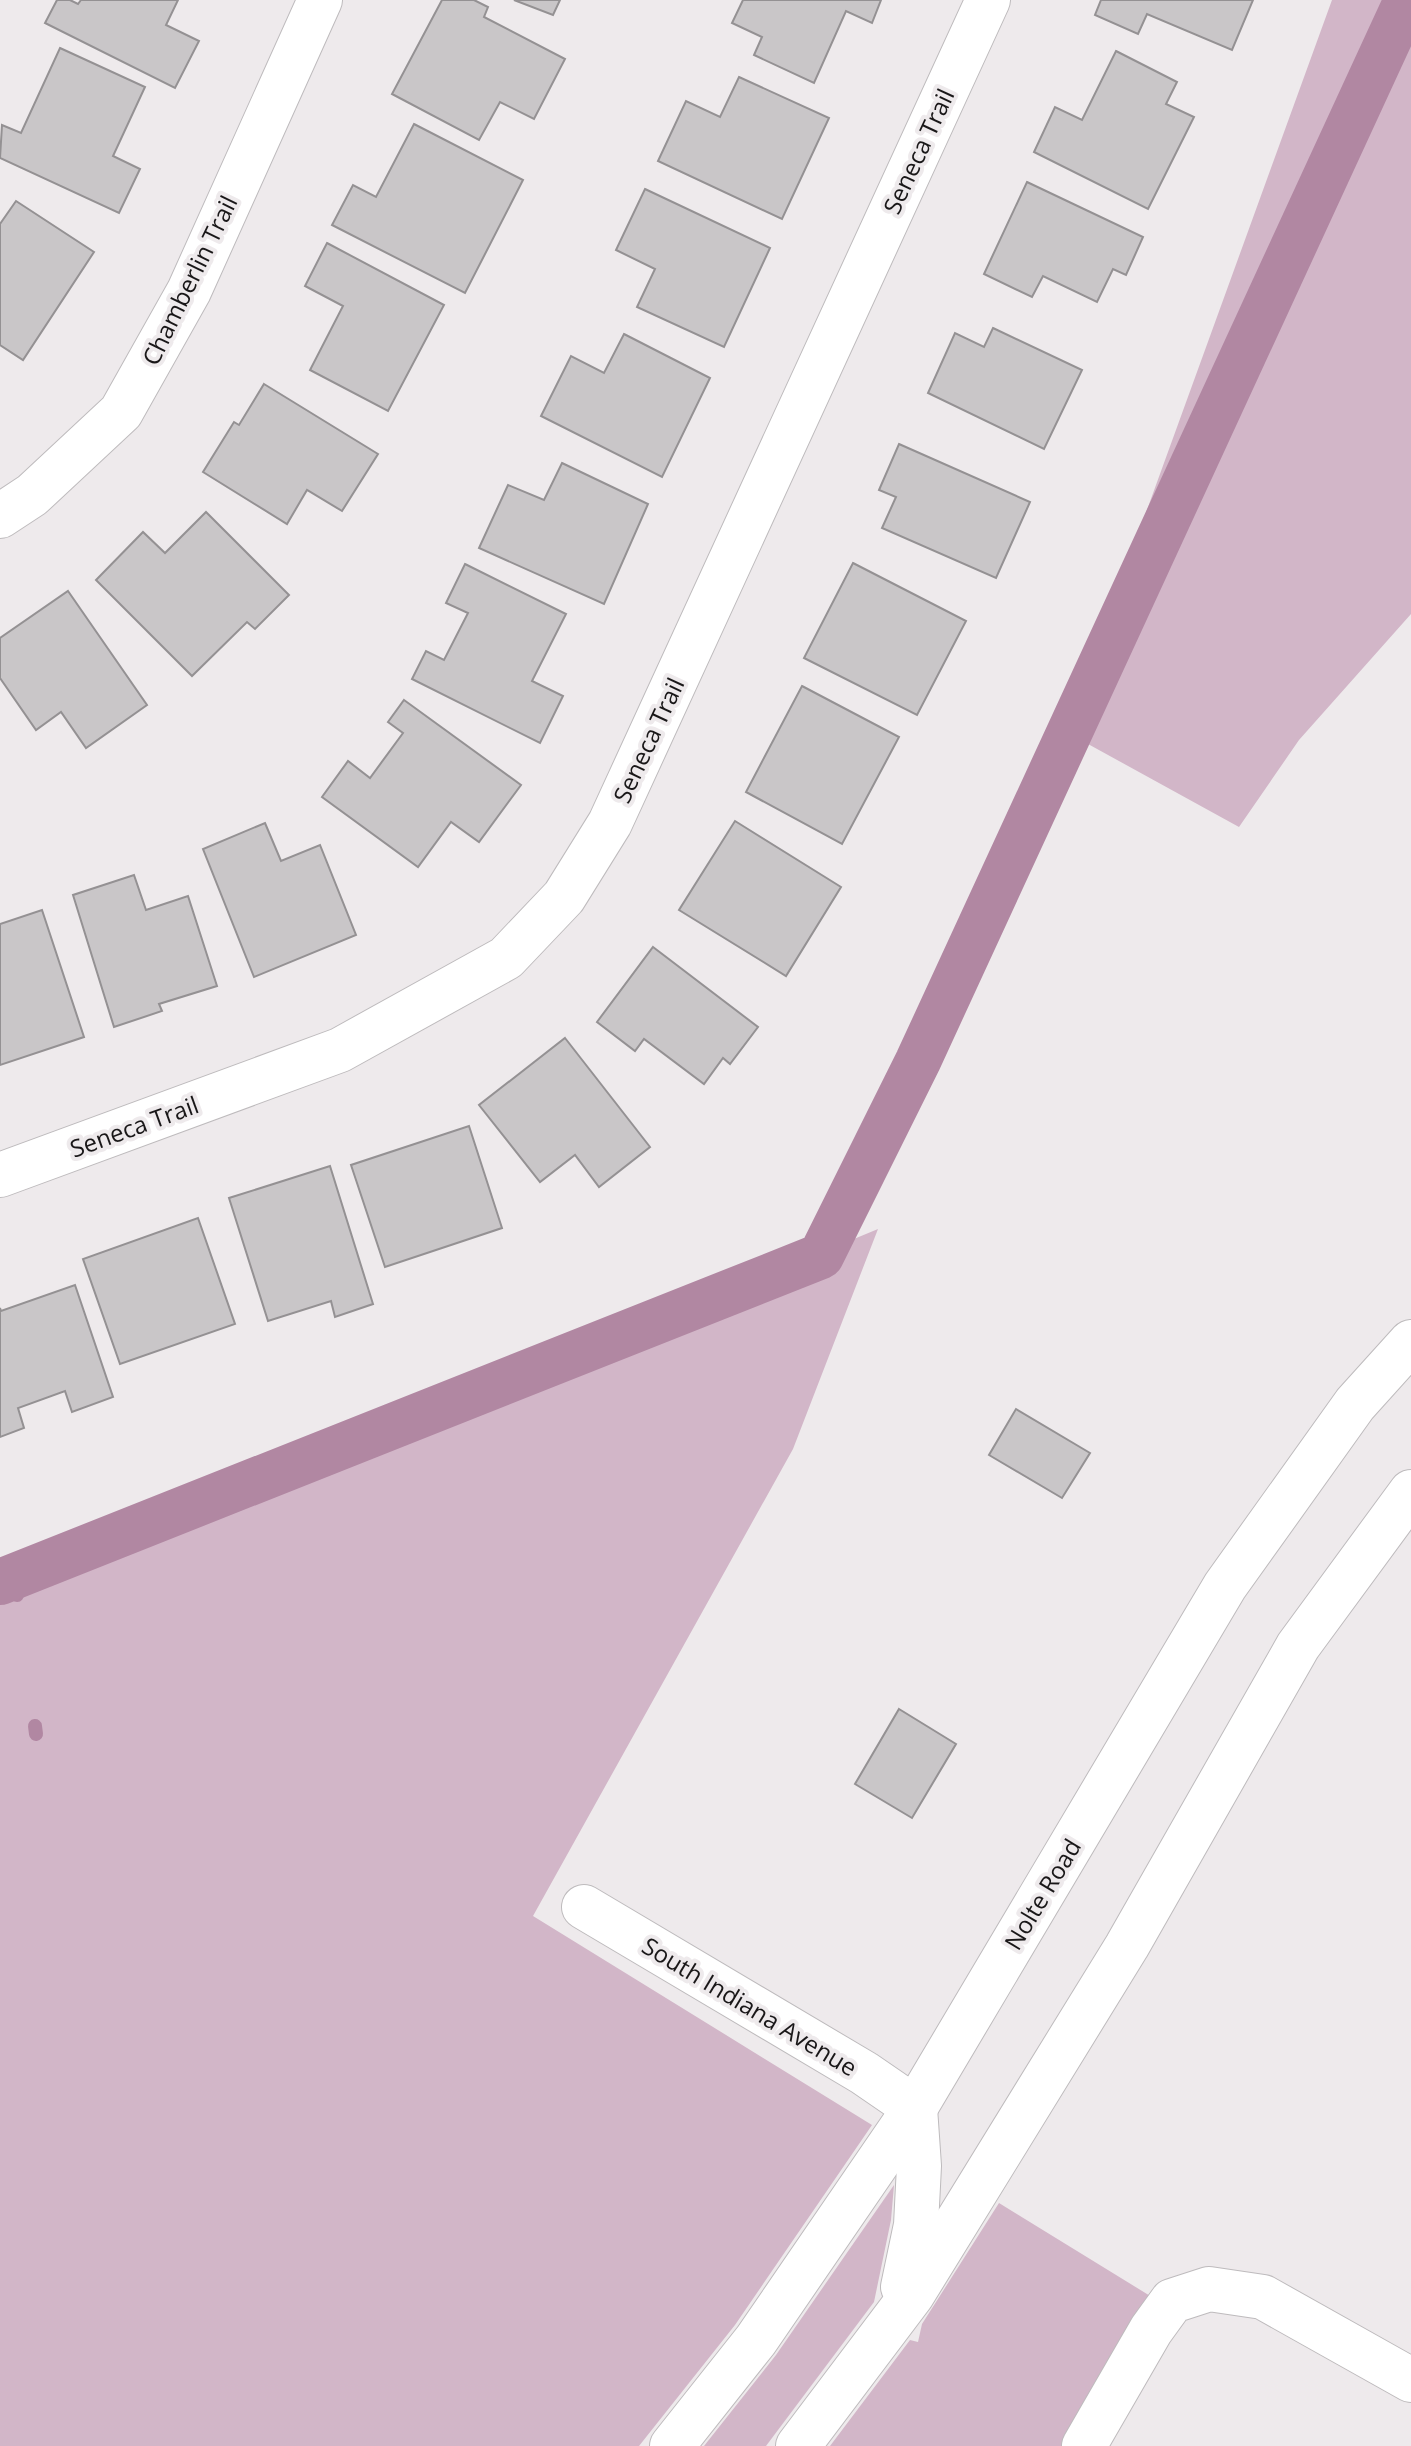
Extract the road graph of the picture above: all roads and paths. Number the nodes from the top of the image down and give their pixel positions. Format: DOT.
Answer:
graph roads {
  1 [pos="320,0"];
  2 [pos="988,0"];
  3 [pos="0,516"];
  4 [pos="0,1175"];
  5 [pos="1411,1342"];
  6 [pos="1411,1492"];
  7 [pos="584,1907"];
  8 [pos="915,2108"];
  9 [pos="898,2313"];
  10 [pos="1411,2380"];
  11 [pos="672,2446"];
  12 [pos="798,2446"];
  13 [pos="1084,2446"];
  1 -- 3 [label="street, Chamberlin Trail"];
  2 -- 4 [label="street, Seneca Trail"];
  5 -- 8 [label="street, Nolte Road"];
  6 -- 9 [label="street"];
  7 -- 8 [label="street, South Indiana Avenue"];
  8 -- 9 [label="street"];
  8 -- 11 [label="street, Nolte Road"];
  9 -- 12 [label="street"];
  10 -- 13 [label="street"];
}
